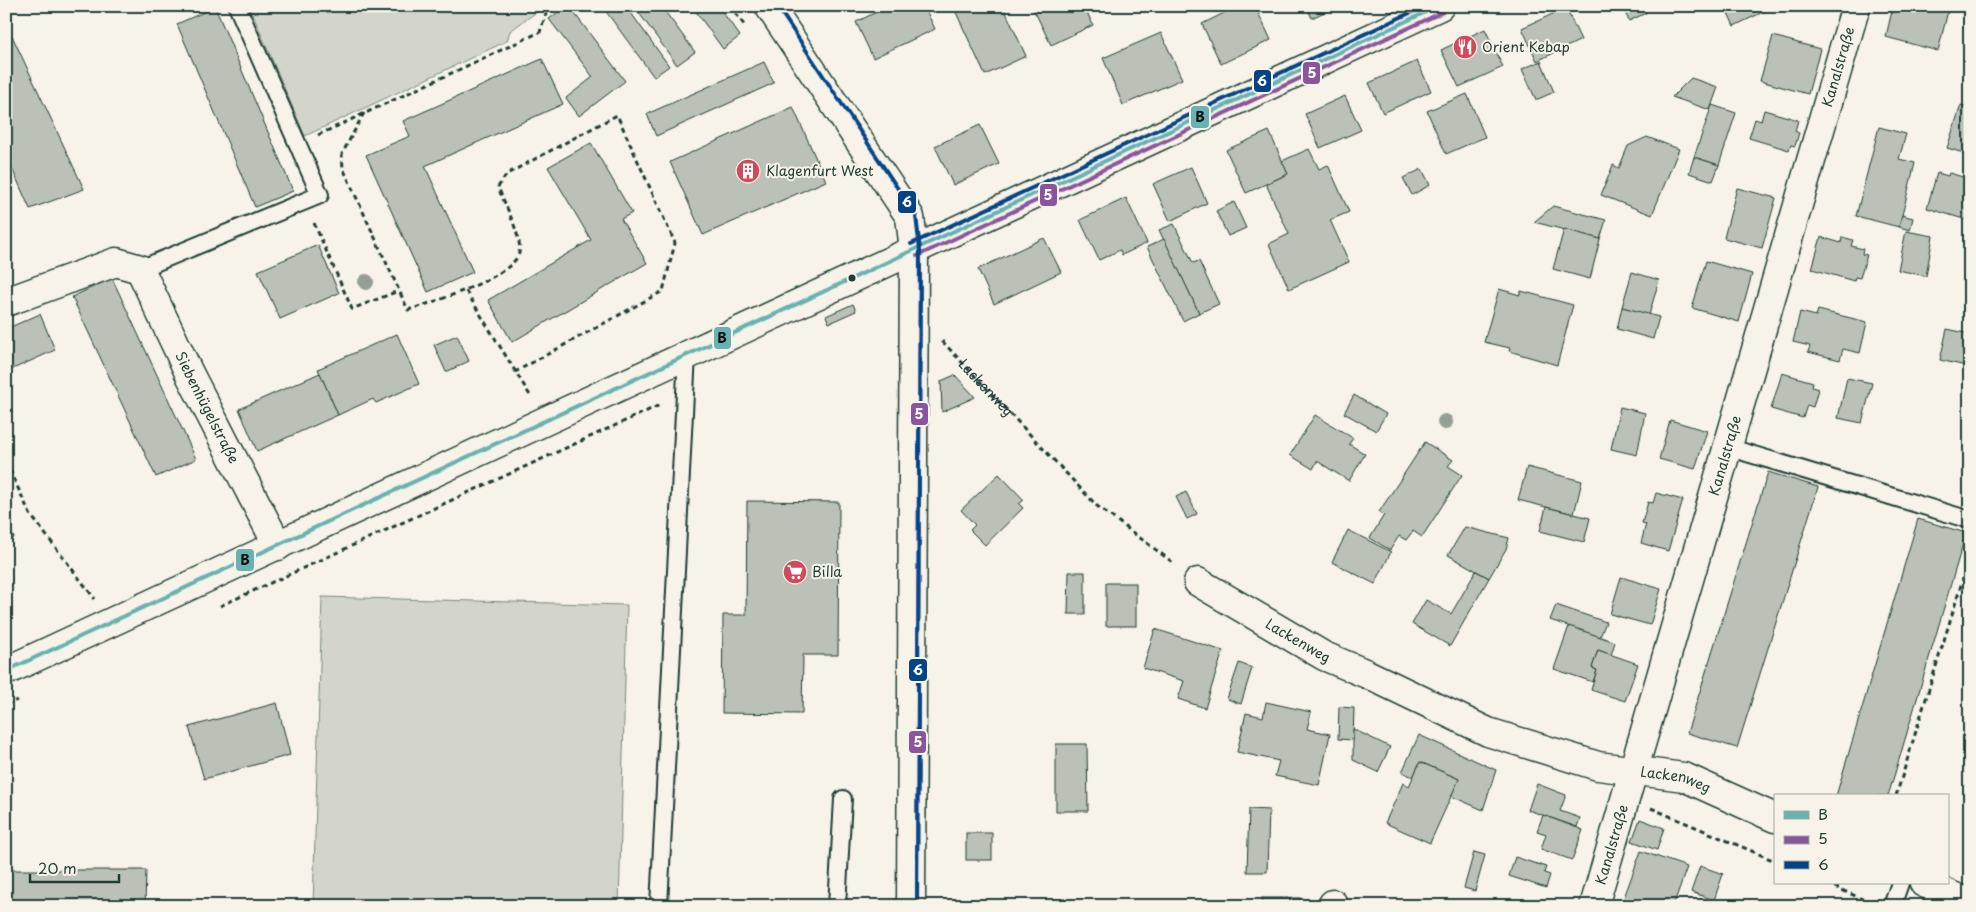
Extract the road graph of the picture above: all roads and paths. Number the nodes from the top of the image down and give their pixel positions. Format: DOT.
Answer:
graph roads {
  1 [pos="237,6"];
  2 [pos="553,6"];
  3 [pos="769,6"];
  4 [pos="1440,6"];
  5 [pos="1856,6"];
  6 [pos="364,113"];
  7 [pos="298,145"];
  8 [pos="312,199"];
  9 [pos="914,250"];
  10 [pos="140,269"];
  11 [pos="398,291"];
  12 [pos="466,291"];
  13 [pos="6,302"];
  14 [pos="913,309"];
  15 [pos="687,354"];
  16 [pos="515,372"];
  17 [pos="547,422"];
  18 [pos="1727,447"];
  19 [pos="6,462"];
  20 [pos="1970,520"];
  21 [pos="278,546"];
  22 [pos="1970,556"];
  23 [pos="1198,582"];
  24 [pos="113,622"];
  25 [pos="6,671"];
  26 [pos="1634,770"];
  27 [pos="1897,794"];
  28 [pos="1625,797"];
  29 [pos="843,799"];
  30 [pos="1774,818"];
  31 [pos="1774,861"];
  32 [pos="1828,884"];
  33 [pos="1900,884"];
  34 [pos="1926,884"];
  35 [pos="1870,902"];
  36 [pos="1970,904"];
  37 [pos="658,906"];
  38 [pos="837,906"];
  39 [pos="912,906"];
  40 [pos="1594,906"];
  41 [pos="1892,906"];
  1 -- 7 [label="lane"];
  2 -- 6 [label="path"];
  3 -- 9 [label="street"];
  4 -- 9 [label="street"];
  5 -- 18 [label="street, Kanalstraße"];
  6 -- 7 [label="path"];
  6 -- 11 [label="path"];
  7 -- 8 [label="lane"];
  8 -- 10 [label="lane"];
  8 -- 11 [label="path"];
  9 -- 14 [label="street"];
  9 -- 15 [label="street"];
  10 -- 13 [label="street"];
  10 -- 21 [label="street, Siebenhügelstraße"];
  11 -- 12 [label="path"];
  12 -- 16 [label="path"];
  12 -- 16 [label="path"];
  14 -- 23 [label="path, Lackenweg"];
  14 -- 39 [label="street"];
  15 -- 17 [label="street"];
  15 -- 37 [label="lane"];
  16 -- 17 [label="path"];
  17 -- 21 [label="street"];
  18 -- 20 [label="lane"];
  18 -- 26 [label="street, Kanalstraße"];
  19 -- 24 [label="path"];
  21 -- 24 [label="street"];
  22 -- 27 [label="path"];
  23 -- 26 [label="street, Lackenweg"];
  24 -- 25 [label="street"];
  26 -- 28 [label="street, Kanalstraße"];
  26 -- 30 [label="street, Lackenweg"];
  28 -- 31 [label="path"];
  28 -- 40 [label="street, Kanalstraße"];
  29 -- 38 [label="lane"];
  32 -- 35 [label="path"];
  33 -- 41 [label="lane"];
  34 -- 36 [label="street"];
}
